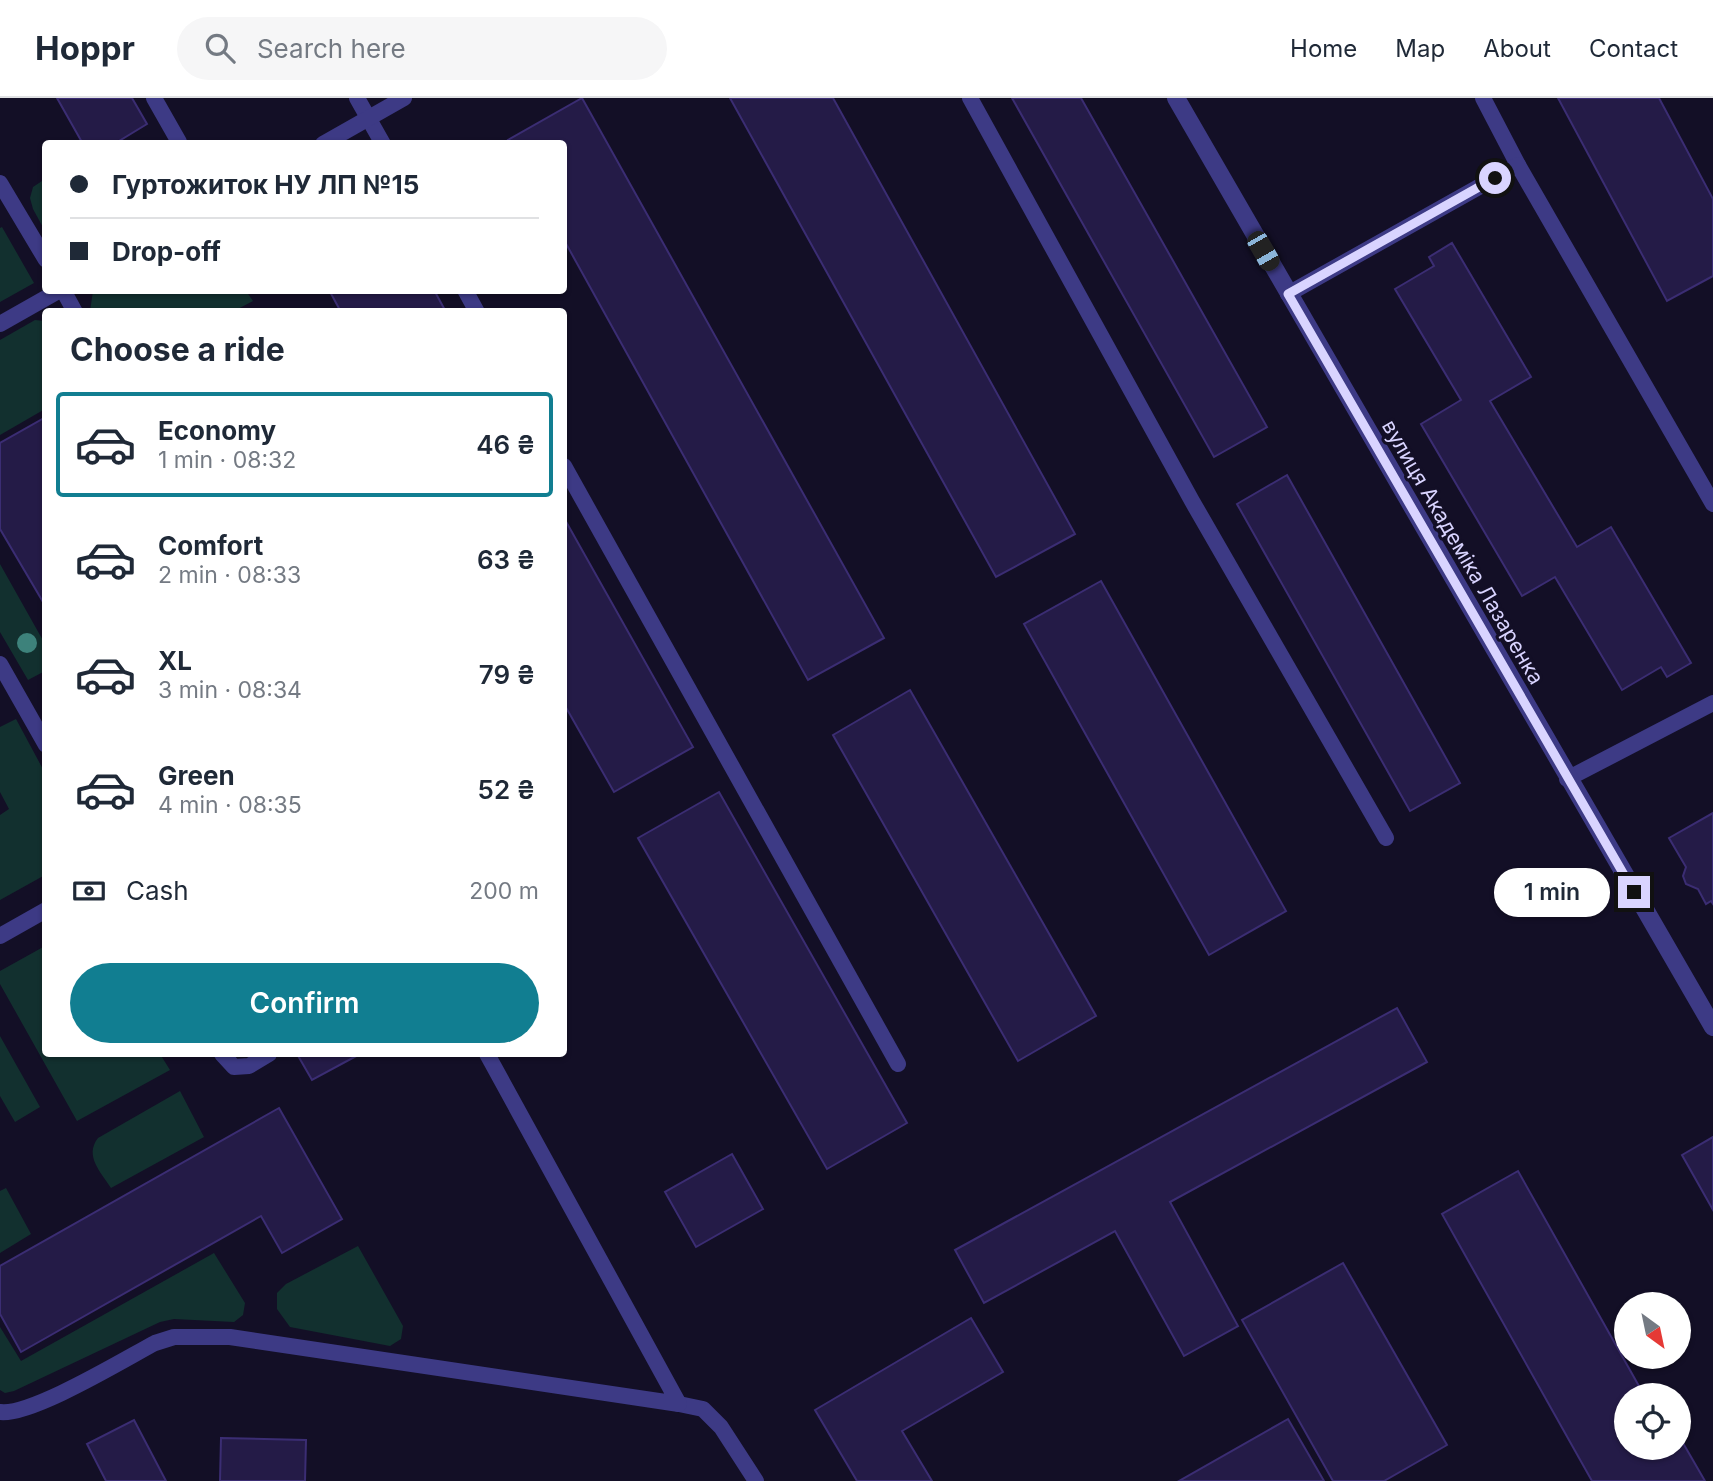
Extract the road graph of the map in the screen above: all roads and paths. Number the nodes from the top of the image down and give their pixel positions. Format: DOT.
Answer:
graph roads {
  1 [pos="154,98"];
  2 [pos="357,98"];
  3 [pos="404,98"];
  4 [pos="970,98"];
  5 [pos="1176,98"];
  6 [pos="1483,98"];
  7 [pos="368,118"];
  8 [pos="178,140"];
  9 [pos="330,140"];
  10 [pos="381,140"];
  11 [pos="1518,165"];
  12 [pos="0,183"];
  13 [pos="42,253"];
  14 [pos="55,294"];
  15 [pos="1288,294"];
  16 [pos="0,324"];
  17 [pos="567,471"];
  18 [pos="1713,504"];
  19 [pos="0,664"];
  20 [pos="1713,703"];
  21 [pos="42,738"];
  22 [pos="1567,779"];
  23 [pos="1386,838"];
  24 [pos="42,912"];
  25 [pos="0,936"];
  26 [pos="1713,1027"];
  27 [pos="225,1057"];
  28 [pos="264,1057"];
  29 [pos="489,1057"];
  30 [pos="898,1064"];
  31 [pos="679,1404"];
  32 [pos="0,1412"];
  33 [pos="756,1481"];
  1 -- 8 [label="lane"];
  2 -- 7 [label="lane"];
  3 -- 7 [label="lane"];
  4 -- 23 [label="lane"];
  5 -- 15 [label="street, вулиця Академіка Лазаренка"];
  6 -- 11 [label="lane"];
  7 -- 9 [label="lane"];
  7 -- 10 [label="lane"];
  11 -- 15 [label="lane"];
  11 -- 18 [label="lane"];
  12 -- 13 [label="lane"];
  14 -- 16 [label="lane"];
  15 -- 22 [label="street, вулиця Академіка Лазаренка"];
  17 -- 30 [label="lane"];
  19 -- 21 [label="lane"];
  20 -- 22 [label="lane"];
  22 -- 26 [label="street, вулиця Академіка Лазаренка"];
  24 -- 25 [label="lane"];
  27 -- 28 [label="lane"];
  29 -- 31 [label="lane"];
  31 -- 32 [label="lane"];
  31 -- 33 [label="lane"];
}
